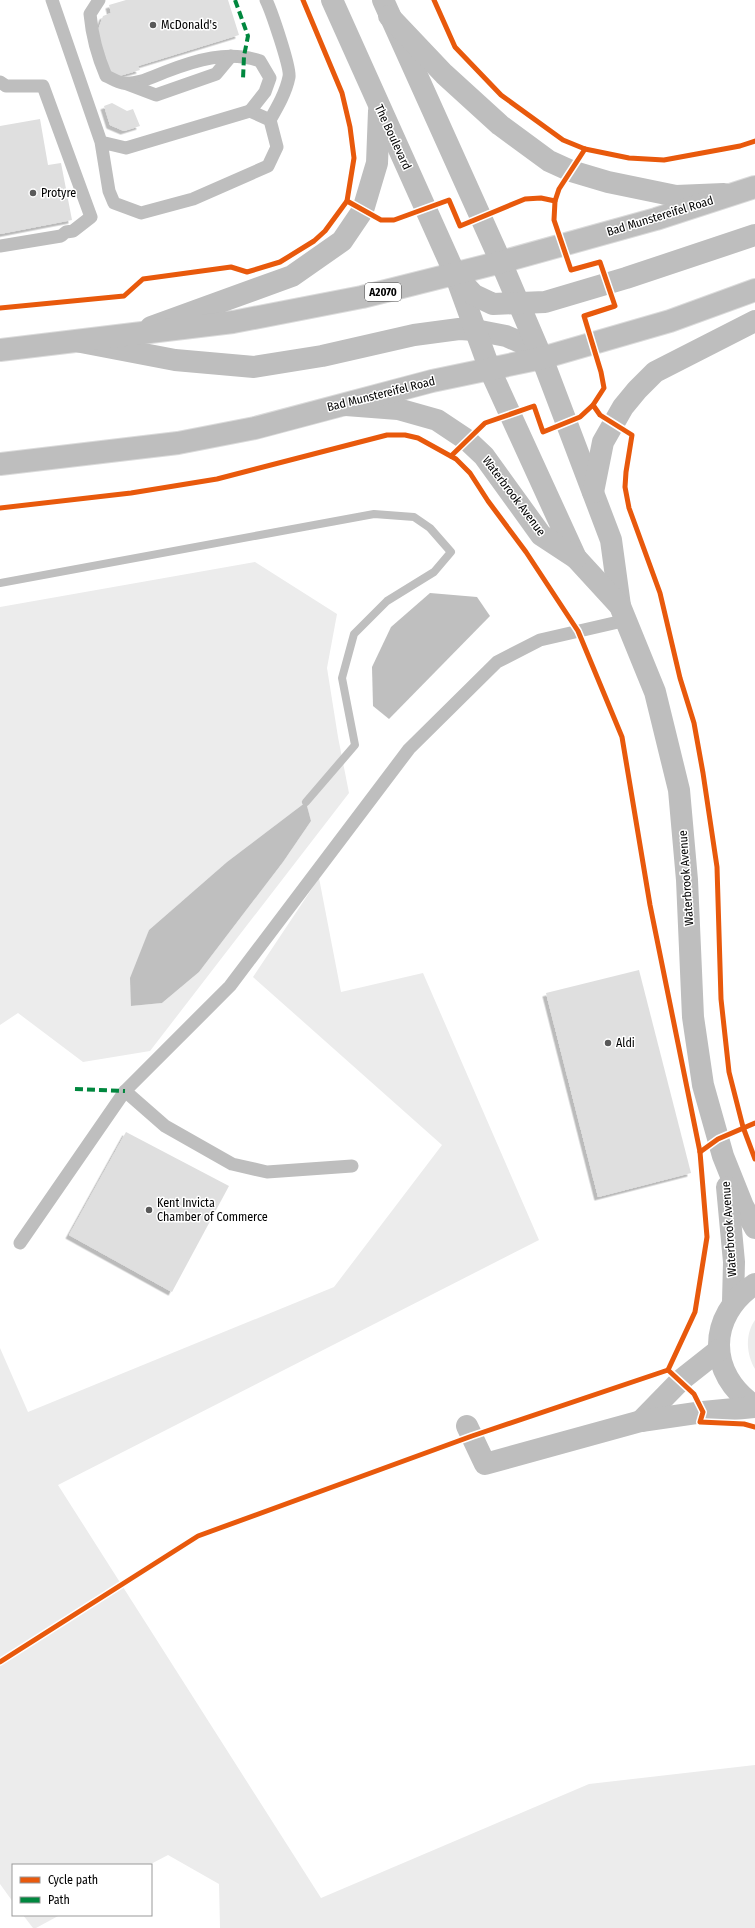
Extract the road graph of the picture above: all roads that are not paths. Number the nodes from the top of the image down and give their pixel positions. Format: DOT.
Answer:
graph roads {
  1 [pos="52,0"];
  2 [pos="99,0"];
  3 [pos="266,0"];
  4 [pos="332,0"];
  5 [pos="386,8"];
  6 [pos="231,56"];
  7 [pos="0,82"];
  8 [pos="123,83"];
  9 [pos="379,108"];
  10 [pos="250,111"];
  11 [pos="270,120"];
  12 [pos="101,142"];
  13 [pos="755,186"];
  14 [pos="734,193"];
  15 [pos="755,235"];
  16 [pos="0,246"];
  17 [pos="501,262"];
  18 [pos="455,274"];
  19 [pos="755,290"];
  20 [pos="519,304"];
  21 [pos="755,321"];
  22 [pos="475,330"];
  23 [pos="133,334"];
  24 [pos="74,341"];
  25 [pos="0,350"];
  26 [pos="542,358"];
  27 [pos="490,370"];
  28 [pos="338,405"];
  29 [pos="0,464"];
  30 [pos="593,492"];
  31 [pos="576,558"];
  32 [pos="624,613"];
  33 [pos="125,1091"];
  34 [pos="723,1156"];
  35 [pos="352,1166"];
  36 [pos="755,1228"];
  37 [pos="20,1243"];
  38 [pos="755,1284"];
  39 [pos="733,1302"];
  40 [pos="719,1350"];
  41 [pos="755,1407"];
  42 [pos="641,1421"];
  43 [pos="467,1426"];
  1 -- 12 [label="lane"];
  2 -- 8 [label="lane"];
  3 -- 11 [label="lane"];
  4 -- 9 [label="main road, The Boulevard"];
  5 -- 14 [label="main road"];
  5 -- 17 [label="main road"];
  6 -- 8 [label="lane"];
  6 -- 8 [label="lane"];
  6 -- 10 [label="lane"];
  7 -- 16 [label="lane"];
  9 -- 18 [label="main road, The Boulevard"];
  9 -- 23 [label="main road"];
  10 -- 11 [label="lane"];
  10 -- 12 [label="lane"];
  11 -- 12 [label="lane"];
  13 -- 14 [label="main road, Bad Munstereifel Road / A2070"];
  14 -- 17 [label="main road, Bad Munstereifel Road / A2070"];
  15 -- 20 [label="main road"];
  17 -- 18 [label="main road, Bad Munstereifel Road / A2070"];
  17 -- 20 [label="main road, Waterbrook Avenue"];
  18 -- 20 [label="main road"];
  18 -- 22 [label="main road, Waterbrook Avenue"];
  18 -- 23 [label="main road, Bad Munstereifel Road / A2070"];
  19 -- 26 [label="main road, Bad Munstereifel Road"];
  20 -- 26 [label="main road, Waterbrook Avenue"];
  21 -- 30 [label="main road"];
  22 -- 24 [label="main road"];
  22 -- 26 [label="main road"];
  22 -- 27 [label="main road, Waterbrook Avenue"];
  23 -- 24 [label="main road, Bad Munstereifel Road / A2070"];
  24 -- 25 [label="main road, Bad Munstereifel Road / A2070"];
  26 -- 27 [label="main road, Bad Munstereifel Road"];
  26 -- 30 [label="main road, Waterbrook Avenue"];
  27 -- 28 [label="main road, Bad Munstereifel Road"];
  27 -- 31 [label="main road, Waterbrook Avenue"];
  28 -- 29 [label="main road, Bad Munstereifel Road"];
  28 -- 31 [label="main road, Waterbrook Avenue"];
  30 -- 32 [label="main road, Waterbrook Avenue"];
  31 -- 32 [label="main road, Waterbrook Avenue"];
  32 -- 33 [label="lane"];
  32 -- 34 [label="main road, Waterbrook Avenue"];
  33 -- 35 [label="lane"];
  33 -- 37 [label="lane"];
  34 -- 36 [label="main road, Waterbrook Avenue"];
  34 -- 39 [label="main road, Waterbrook Avenue"];
  38 -- 39 [label="main road"];
  39 -- 40 [label="main road"];
  40 -- 41 [label="main road"];
  40 -- 42 [label="main road"];
  41 -- 42 [label="main road"];
  42 -- 43 [label="main road"];
}
